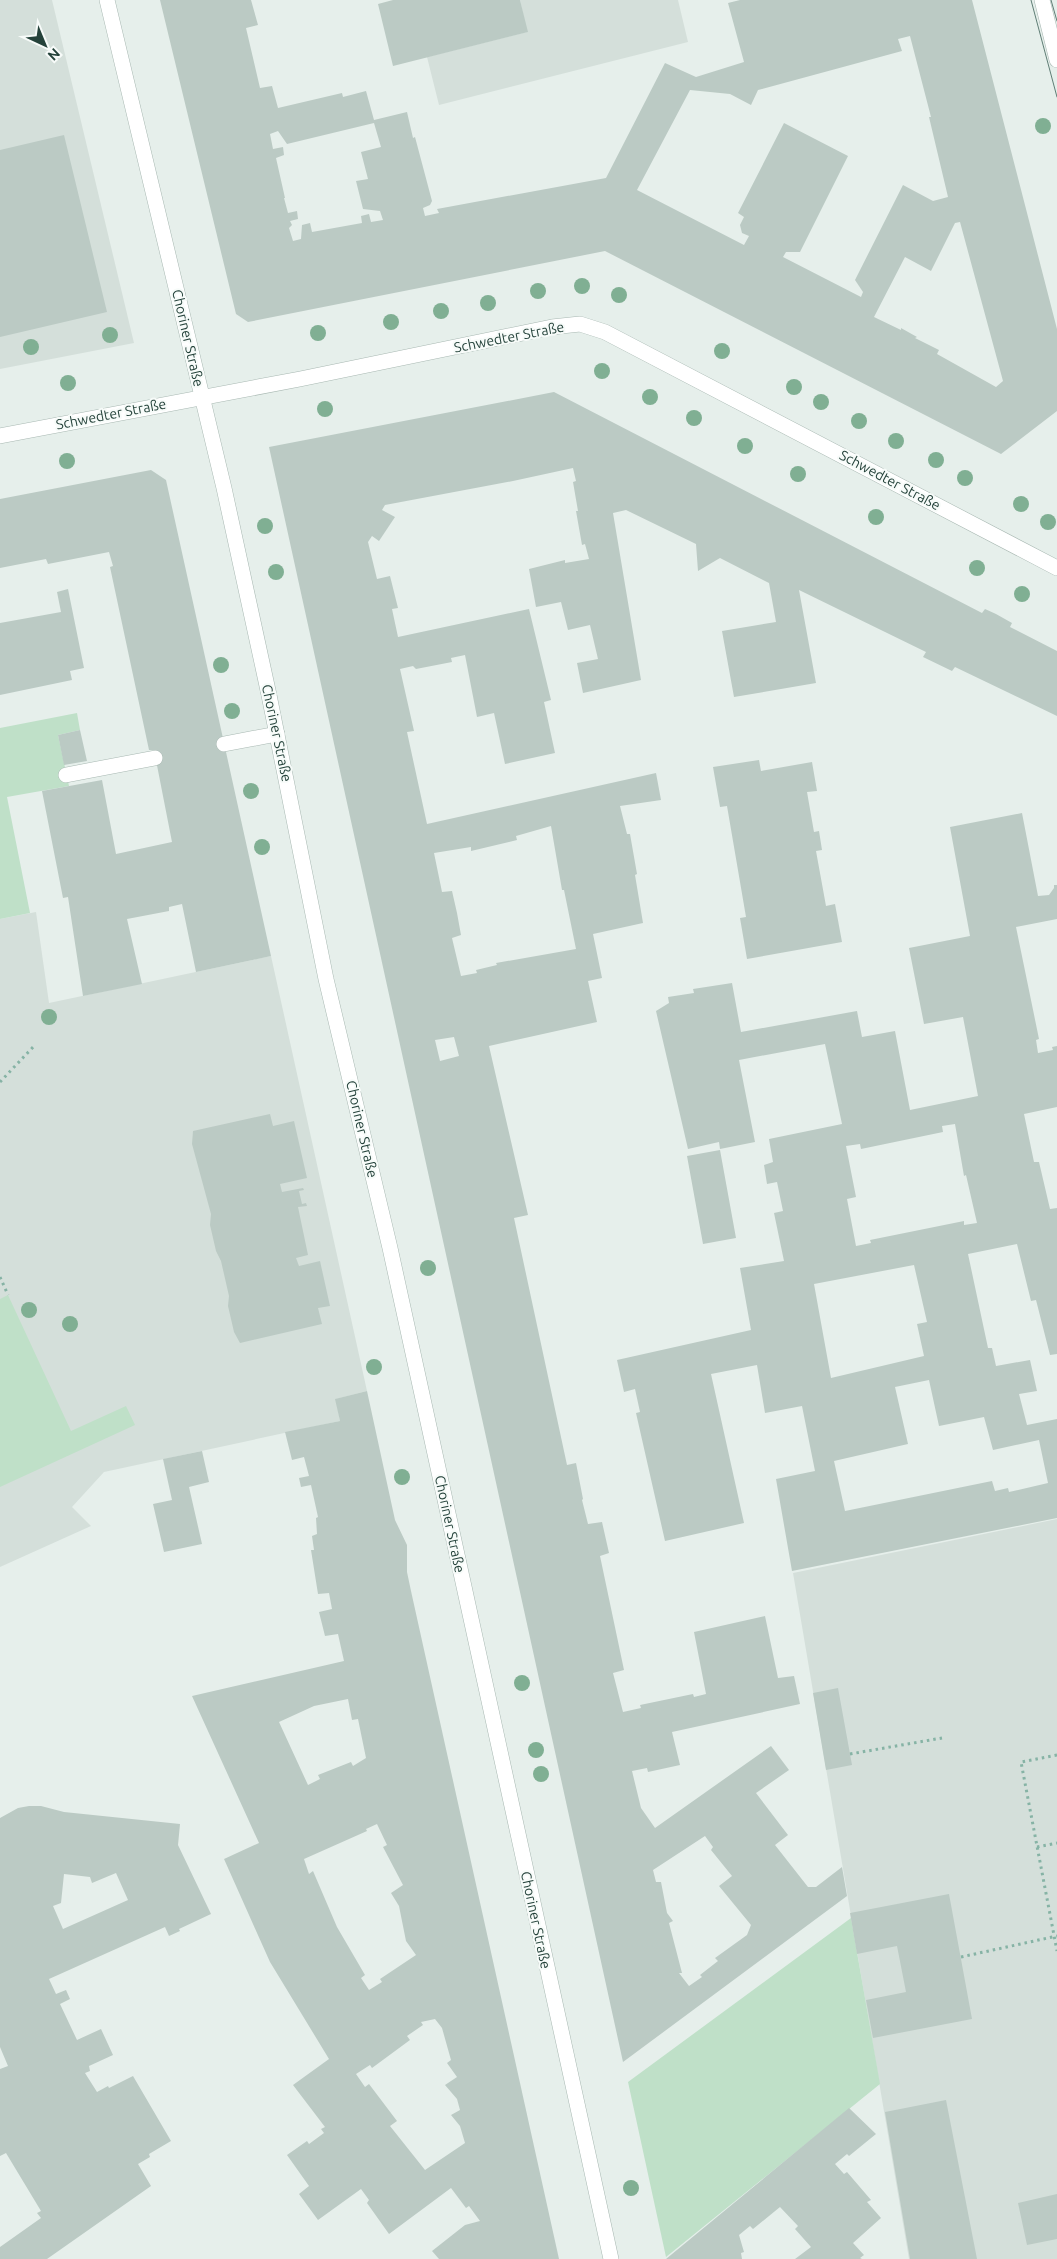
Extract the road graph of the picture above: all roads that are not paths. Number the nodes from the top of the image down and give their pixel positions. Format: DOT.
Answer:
graph roads {
  1 [pos="107,0"];
  2 [pos="1042,0"];
  3 [pos="1057,60"];
  4 [pos="202,397"];
  5 [pos="0,436"];
  6 [pos="1057,568"];
  7 [pos="277,734"];
  8 [pos="224,744"];
  9 [pos="155,758"];
  10 [pos="66,775"];
  11 [pos="611,2259"];
  1 -- 4 [label="street, Choriner Straße"];
  2 -- 3 [label="street"];
  4 -- 5 [label="street, Schwedter Straße"];
  4 -- 6 [label="street, Schwedter Straße"];
  4 -- 7 [label="street, Choriner Straße"];
  7 -- 8 [label="street"];
  7 -- 11 [label="street, Choriner Straße"];
  9 -- 10 [label="street"];
}
